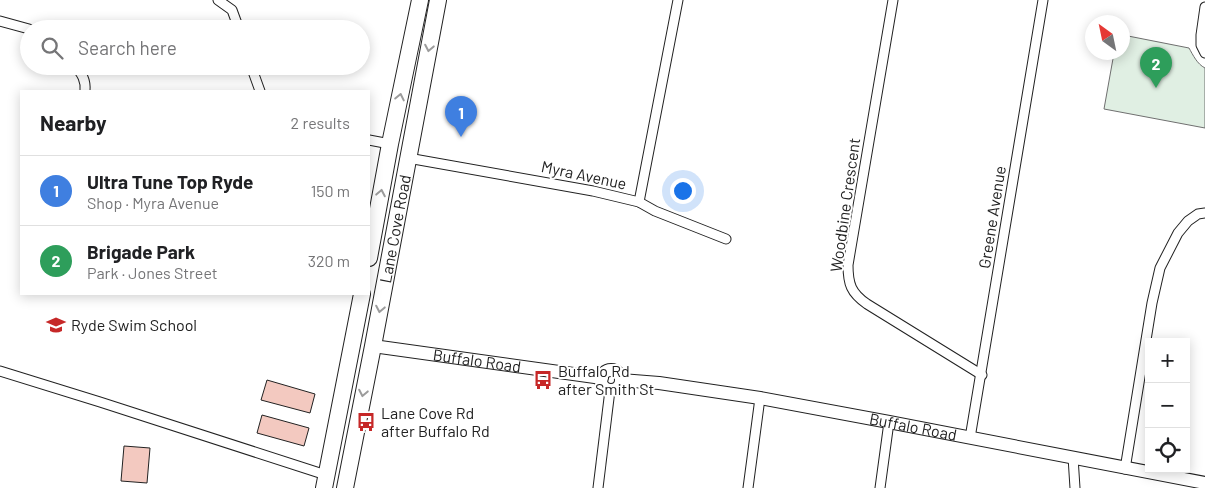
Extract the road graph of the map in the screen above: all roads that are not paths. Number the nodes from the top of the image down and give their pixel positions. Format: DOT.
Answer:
graph roads {
  1 [pos="218,0"];
  2 [pos="420,0"];
  3 [pos="438,0"];
  4 [pos="678,0"];
  5 [pos="894,0"];
  6 [pos="1043,0"];
  7 [pos="1205,7"];
  8 [pos="236,20"];
  9 [pos="0,22"];
  10 [pos="20,27"];
  11 [pos="1205,53"];
  12 [pos="82,75"];
  13 [pos="254,75"];
  14 [pos="85,90"];
  15 [pos="260,90"];
  16 [pos="370,140"];
  17 [pos="390,144"];
  18 [pos="408,158"];
  19 [pos="639,202"];
  20 [pos="1205,213"];
  21 [pos="726,239"];
  22 [pos="370,253"];
  23 [pos="362,295"];
  24 [pos="353,343"];
  25 [pos="373,346"];
  26 [pos="0,371"];
  27 [pos="982,375"];
  28 [pos="602,378"];
  29 [pos="621,380"];
  30 [pos="610,390"];
  31 [pos="760,398"];
  32 [pos="890,422"];
  33 [pos="970,438"];
  34 [pos="1073,457"];
  35 [pos="1125,469"];
  36 [pos="325,482"];
  37 [pos="1205,483"];
  38 [pos="345,488"];
  39 [pos="598,488"];
  40 [pos="748,488"];
  41 [pos="880,488"];
  42 [pos="1075,488"];
  1 -- 8 [label="street"];
  17 -- 2 [label="highway, Lane Cove Road, one-way"];
  3 -- 18 [label="highway, Lane Cove Road, one-way"];
  4 -- 19 [label="street, Myra Avenue"];
  5 -- 27 [label="street, Woodbine Crescent"];
  6 -- 27 [label="street, Greene Avenue"];
  7 -- 11 [label="street"];
  9 -- 10 [label="street"];
  12 -- 14 [label="street"];
  13 -- 15 [label="street"];
  16 -- 17 [label="street"];
  22 -- 17 [label="highway, Lane Cove Road, one-way"];
  18 -- 19 [label="street, Myra Avenue"];
  18 -- 25 [label="highway, Lane Cove Road, one-way"];
  19 -- 21 [label="street"];
  20 -- 35 [label="street"];
  23 -- 24 [label="highway, Lane Cove Road"];
  24 -- 25 [label="highway, Buffalo Road"];
  24 -- 36 [label="highway, Lane Cove Road"];
  25 -- 28 [label="street, Buffalo Road"];
  25 -- 38 [label="highway, Lane Cove Road, one-way"];
  26 -- 36 [label="street"];
  27 -- 33 [label="street, Greene Avenue"];
  28 -- 29 [label="street"];
  28 -- 30 [label="street"];
  29 -- 30 [label="street"];
  29 -- 31 [label="street, Buffalo Road"];
  30 -- 39 [label="street"];
  31 -- 32 [label="street, Buffalo Road"];
  31 -- 40 [label="street"];
  32 -- 33 [label="street, Buffalo Road"];
  32 -- 41 [label="street"];
  33 -- 34 [label="street, Buffalo Road"];
  34 -- 35 [label="street, Buffalo Road"];
  34 -- 42 [label="street"];
  35 -- 37 [label="street, Buffalo Road"];
}
